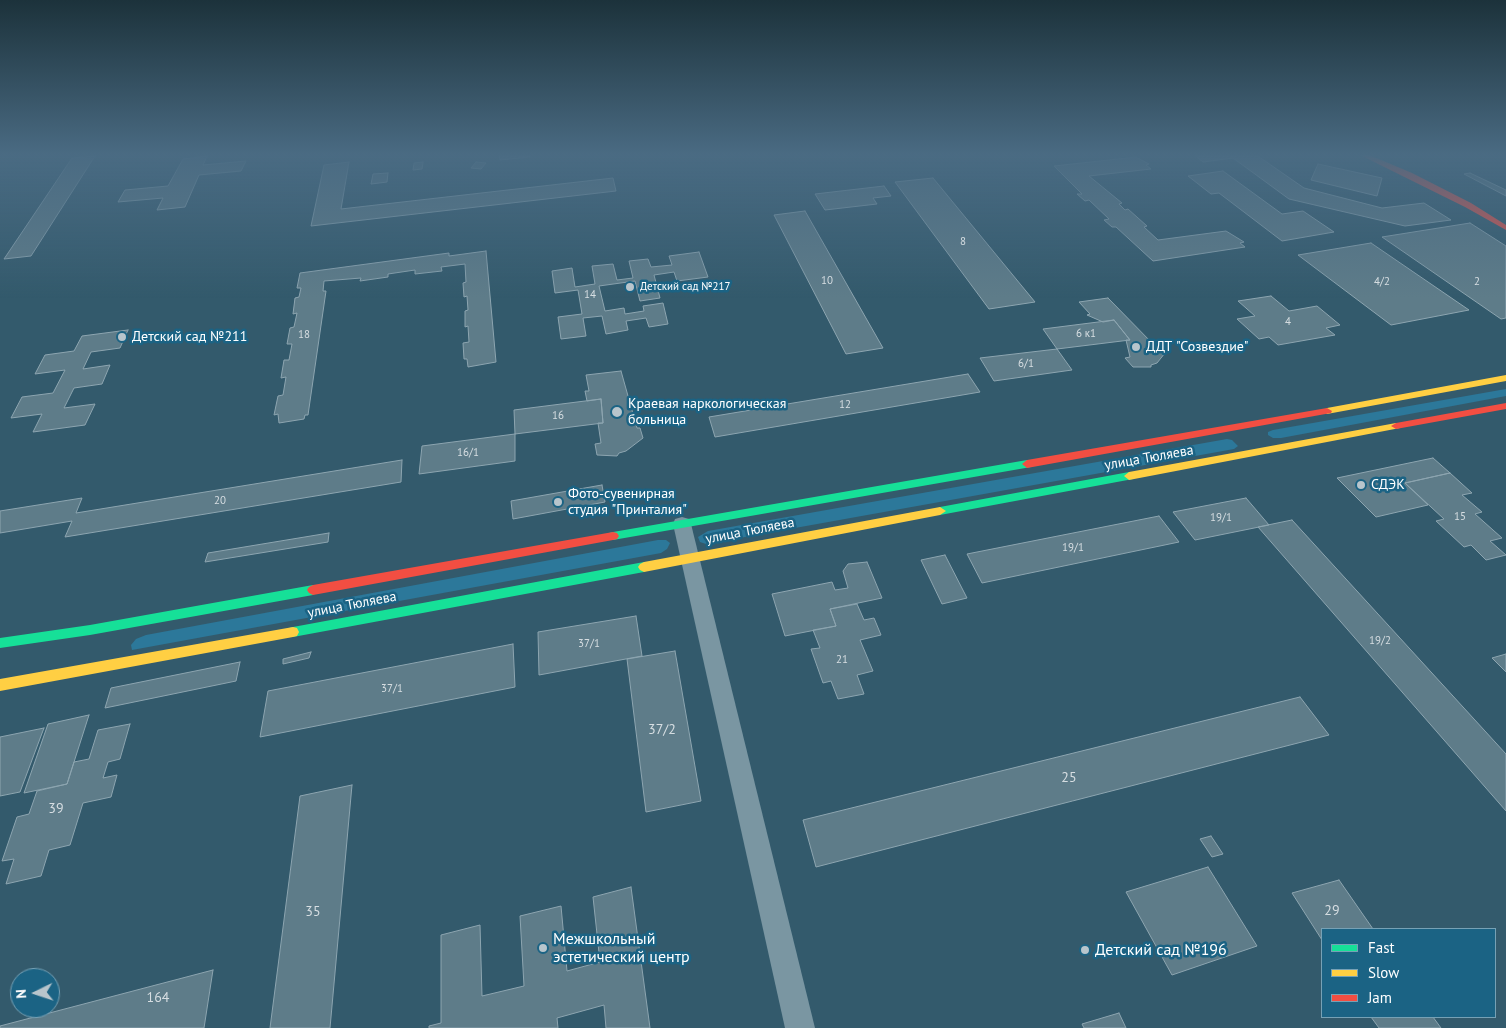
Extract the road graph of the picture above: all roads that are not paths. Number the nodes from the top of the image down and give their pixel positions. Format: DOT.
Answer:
graph roads {
  1 [pos="1462,202"];
  2 [pos="1481,202"];
  3 [pos="1506,216"];
  4 [pos="1506,228"];
  5 [pos="1506,378"];
  6 [pos="1506,406"];
  7 [pos="682,524"];
  8 [pos="689,558"];
  9 [pos="90,630"];
  10 [pos="0,643"];
  11 [pos="75,672"];
  12 [pos="0,685"];
  13 [pos="800,1028"];
  1 -- 4 [label="main road"];
  2 -- 3 [label="main road"];
  5 -- 7 [label="main road, улица Тюляева"];
  6 -- 8 [label="main road, улица Тюляева"];
  7 -- 8 [label="street"];
  7 -- 9 [label="main road, улица Тюляева"];
  8 -- 11 [label="main road, улица Тюляева"];
  8 -- 13 [label="street"];
  9 -- 10 [label="main road, улица Тюляева"];
  9 -- 11 [label="main road"];
  11 -- 12 [label="main road, улица Тюляева"];
}
